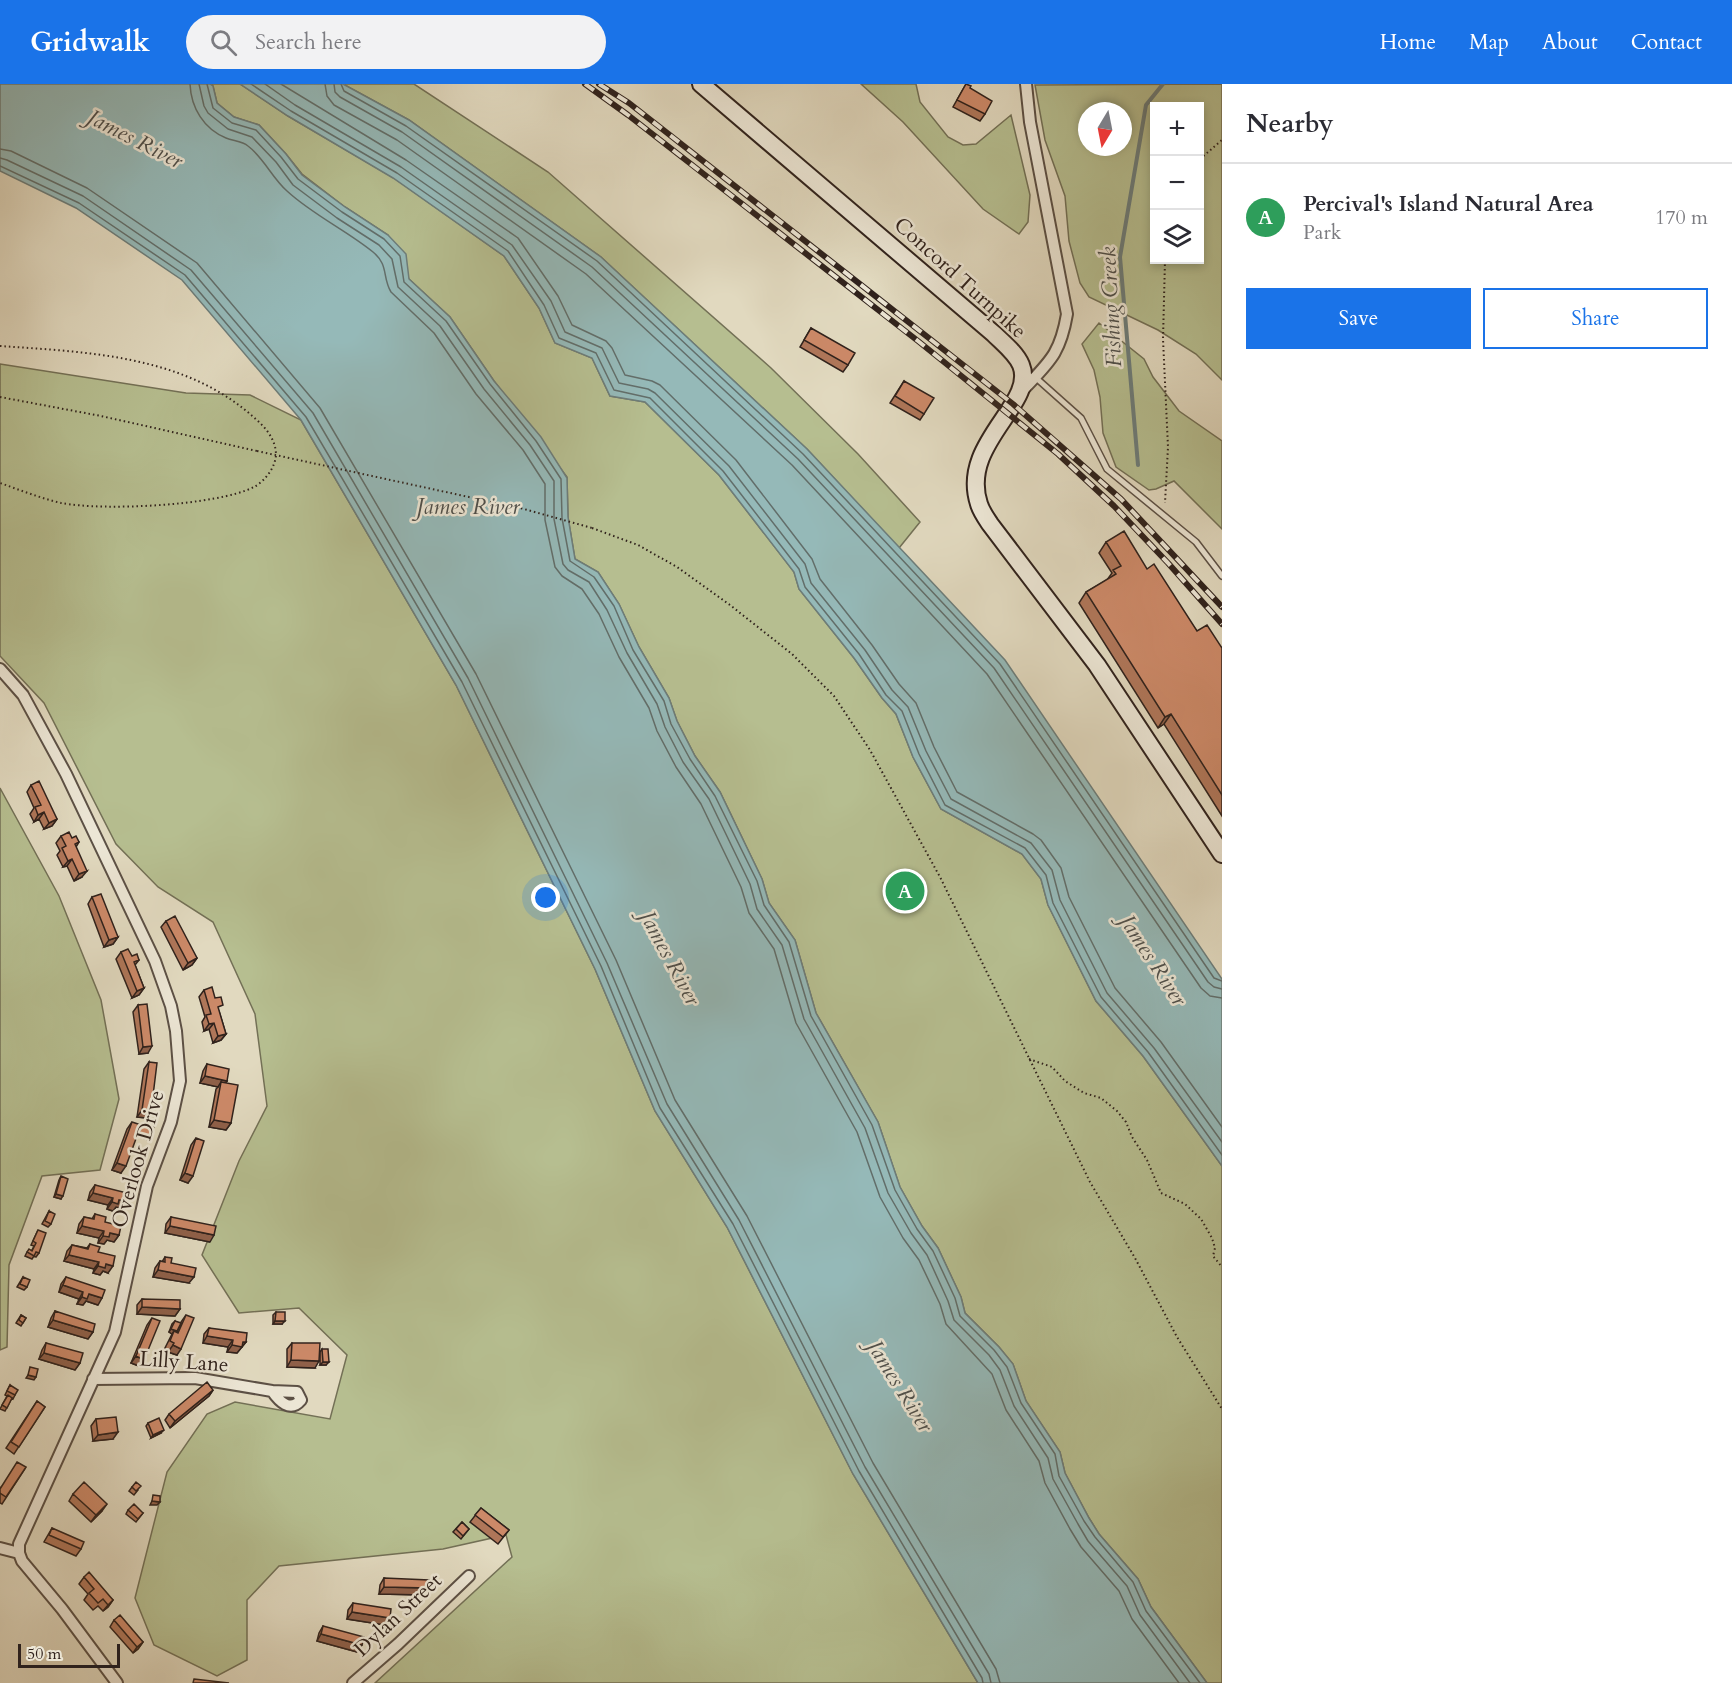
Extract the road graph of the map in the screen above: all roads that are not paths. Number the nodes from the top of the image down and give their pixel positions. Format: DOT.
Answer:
graph roads {
  1 [pos="701,84"];
  2 [pos="1026,84"];
  3 [pos="1035,377"];
  4 [pos="1022,391"];
  5 [pos="1222,576"];
  6 [pos="0,669"];
  7 [pos="1222,854"];
  8 [pos="93,1379"];
  9 [pos="272,1391"];
  10 [pos="0,1548"];
  11 [pos="19,1553"];
  12 [pos="469,1576"];
  13 [pos="117,1683"];
  14 [pos="353,1683"];
  1 -- 4 [label="street, Concord Turnpike"];
  2 -- 3 [label="street"];
  3 -- 4 [label="street"];
  3 -- 5 [label="lane"];
  4 -- 7 [label="street"];
  6 -- 8 [label="street, Overlook Drive"];
  8 -- 9 [label="street, Lilly Lane"];
  8 -- 11 [label="street, Overlook Drive"];
  10 -- 11 [label="street"];
  11 -- 13 [label="street"];
  12 -- 14 [label="street, Dylan Street"];
}
